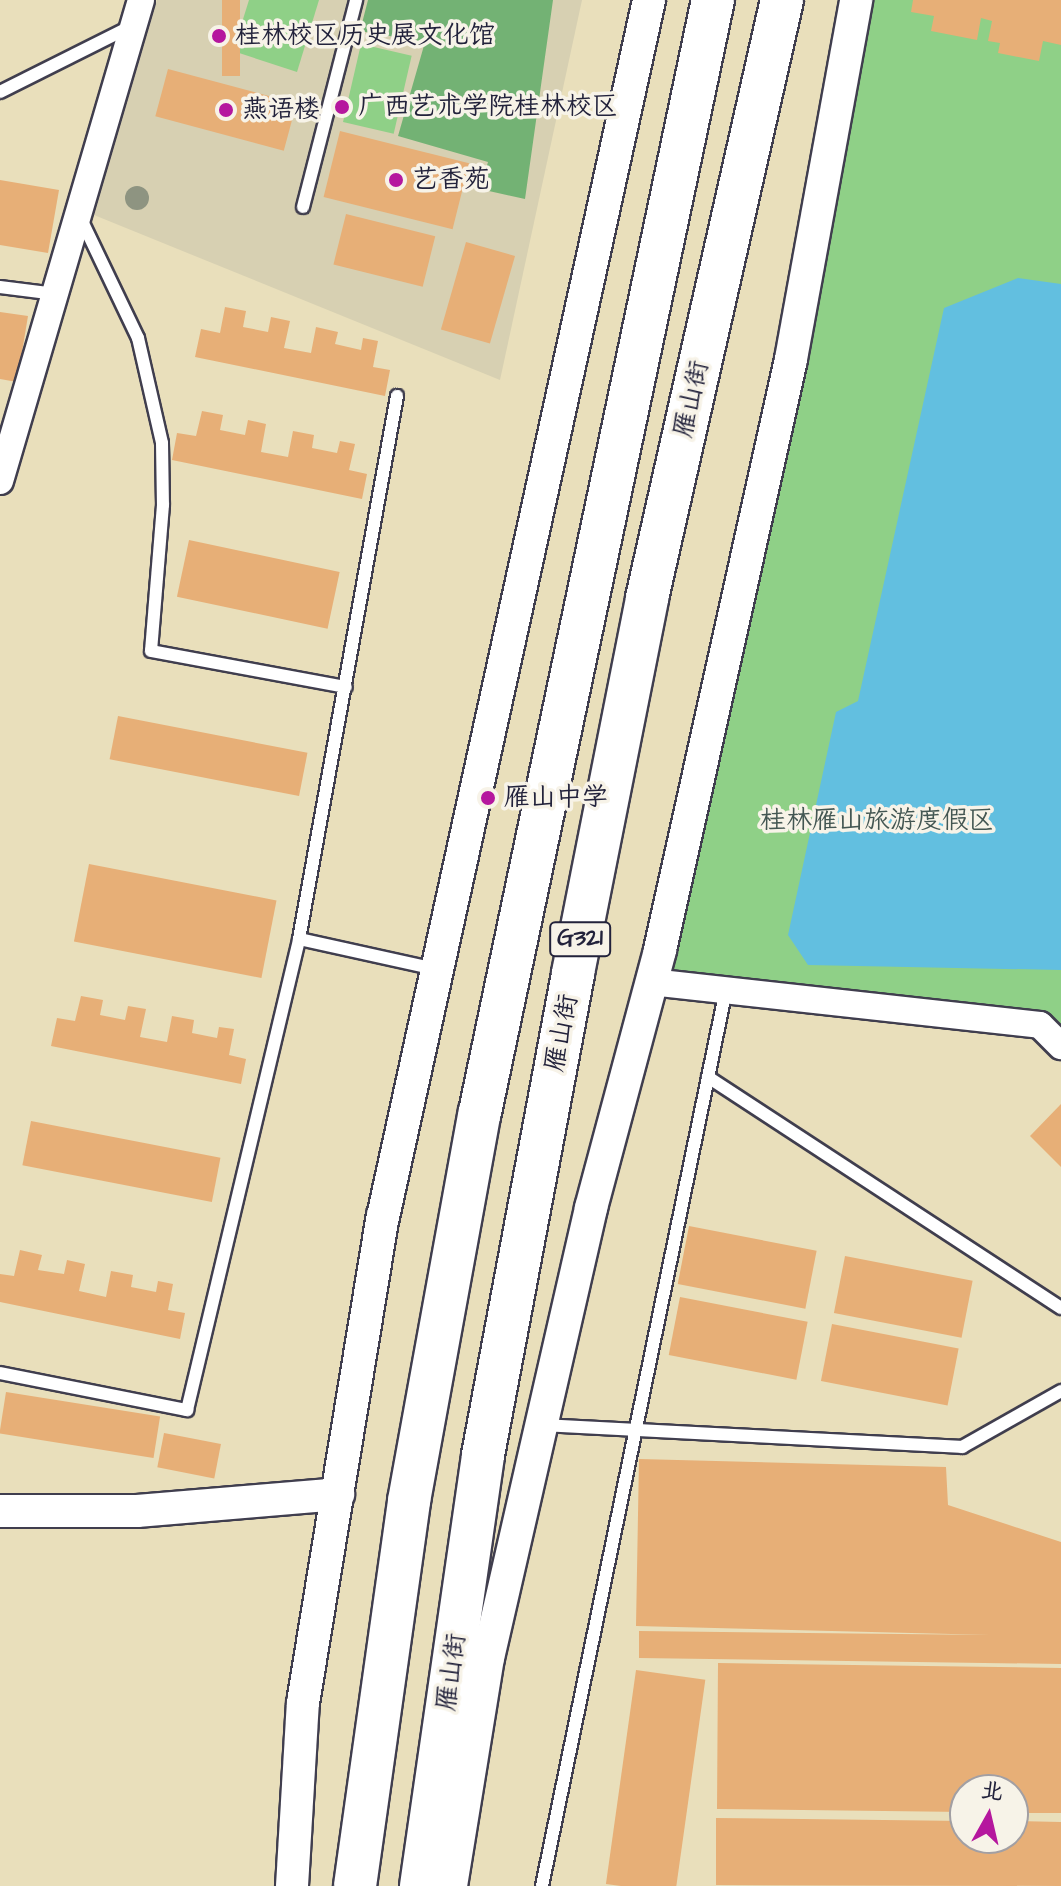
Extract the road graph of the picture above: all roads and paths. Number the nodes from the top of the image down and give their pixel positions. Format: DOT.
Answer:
graph roads {
  1 [pos="356,0"];
  2 [pos="649,0"];
  3 [pos="713,0"];
  4 [pos="782,0"];
  5 [pos="856,0"];
  6 [pos="137,13"];
  7 [pos="0,92"];
  8 [pos="303,207"];
  9 [pos="80,216"];
  10 [pos="0,287"];
  11 [pos="57,294"];
  12 [pos="397,396"];
  13 [pos="10,411"];
  14 [pos="0,481"];
  15 [pos="346,687"];
  16 [pos="299,939"];
  17 [pos="436,969"];
  18 [pos="651,982"];
  19 [pos="726,990"];
  20 [pos="1061,1046"];
  21 [pos="708,1077"];
  22 [pos="1061,1308"];
  23 [pos="0,1373"];
  24 [pos="1061,1391"];
  25 [pos="543,1425"];
  26 [pos="636,1429"];
  27 [pos="338,1494"];
  28 [pos="0,1511"];
  29 [pos="292,1886"];
  30 [pos="355,1886"];
  31 [pos="421,1886"];
  32 [pos="451,1886"];
  33 [pos="542,1886"];
  1 -- 8 [label="lane"];
  2 -- 17 [label="street"];
  3 -- 30 [label="highway, G321"];
  4 -- 31 [label="highway, 雁山街 / G321"];
  5 -- 18 [label="street"];
  6 -- 7 [label="lane"];
  6 -- 9 [label="street"];
  9 -- 11 [label="street"];
  9 -- 15 [label="lane"];
  10 -- 11 [label="lane"];
  11 -- 13 [label="street"];
  12 -- 15 [label="lane"];
  13 -- 14 [label="street"];
  15 -- 16 [label="lane"];
  16 -- 17 [label="lane"];
  16 -- 23 [label="lane"];
  17 -- 27 [label="street"];
  18 -- 19 [label="street"];
  18 -- 25 [label="street"];
  19 -- 20 [label="street"];
  19 -- 21 [label="lane"];
  21 -- 22 [label="lane"];
  21 -- 26 [label="lane"];
  24 -- 26 [label="lane"];
  25 -- 26 [label="lane"];
  25 -- 32 [label="street"];
  26 -- 33 [label="lane"];
  27 -- 28 [label="street"];
  27 -- 29 [label="street"];
}
